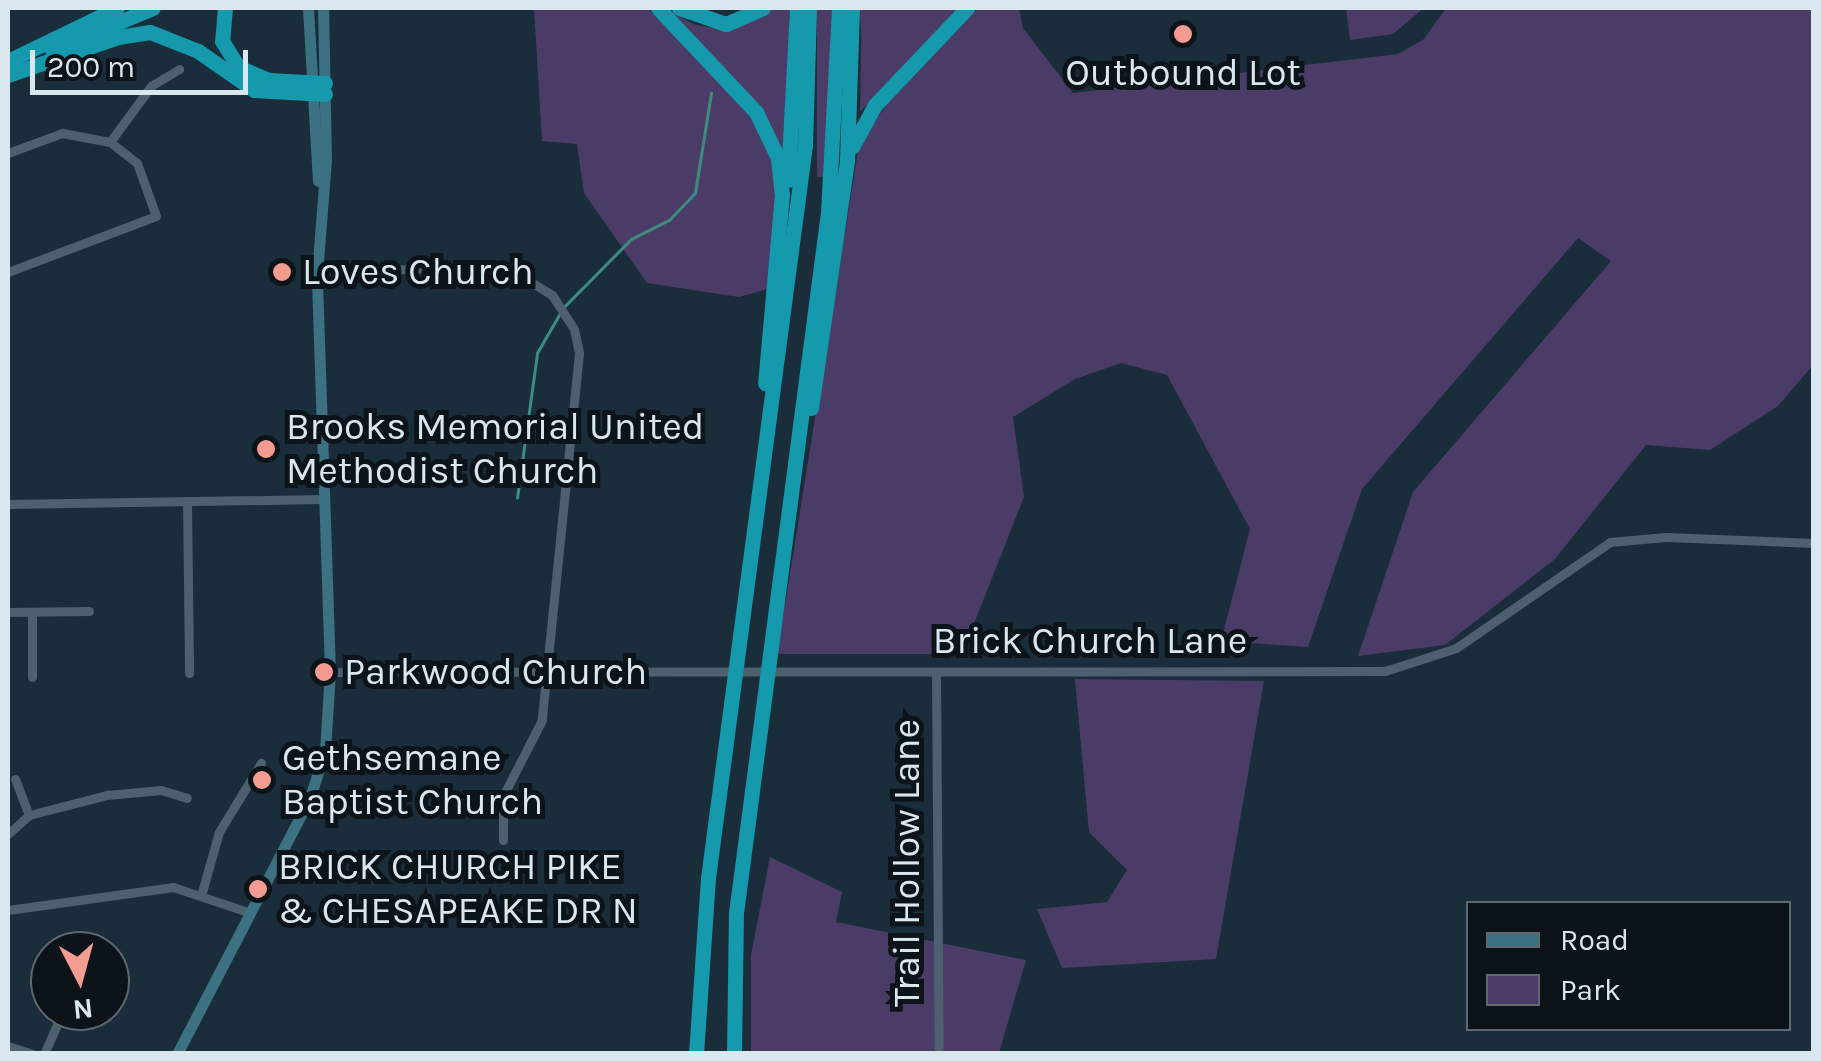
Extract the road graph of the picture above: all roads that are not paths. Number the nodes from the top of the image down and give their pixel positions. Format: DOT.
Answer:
graph roads {
  1 [pos="117,8"];
  2 [pos="153,8"];
  3 [pos="226,8"];
  4 [pos="308,8"];
  5 [pos="323,8"];
  6 [pos="658,8"];
  7 [pos="679,8"];
  8 [pos="762,8"];
  9 [pos="798,8"];
  10 [pos="809,8"];
  11 [pos="839,8"];
  12 [pos="852,8"];
  13 [pos="966,8"];
  14 [pos="8,61"];
  15 [pos="178,70"];
  16 [pos="8,73"];
  17 [pos="317,89"];
  18 [pos="110,142"];
  19 [pos="8,153"];
  20 [pos="847,160"];
  21 [pos="779,239"];
  22 [pos="8,272"];
  23 [pos="318,274"];
  24 [pos="323,499"];
  25 [pos="188,501"];
  26 [pos="8,504"];
  27 [pos="786,529"];
  28 [pos="1814,542"];
  29 [pos="752,555"];
  30 [pos="89,610"];
  31 [pos="8,612"];
  32 [pos="32,612"];
  33 [pos="330,672"];
  34 [pos="936,672"];
  35 [pos="548,673"];
  36 [pos="189,674"];
  37 [pos="32,677"];
  38 [pos="261,763"];
  39 [pos="16,780"];
  40 [pos="187,798"];
  41 [pos="29,814"];
  42 [pos="8,834"];
  43 [pos="503,840"];
  44 [pos="202,892"];
  45 [pos="8,910"];
  46 [pos="248,912"];
  47 [pos="54,1031"];
  48 [pos="8,1046"];
  49 [pos="34,1054"];
  50 [pos="44,1054"];
  51 [pos="176,1054"];
  52 [pos="696,1054"];
  53 [pos="734,1054"];
  54 [pos="939,1054"];
  1 -- 14 [label="highway"];
  2 -- 16 [label="highway"];
  3 -- 17 [label="highway"];
  4 -- 17 [label="main road"];
  5 -- 17 [label="main road"];
  6 -- 21 [label="highway"];
  7 -- 8 [label="highway"];
  9 -- 21 [label="highway"];
  10 -- 29 [label="highway"];
  11 -- 27 [label="highway"];
  12 -- 20 [label="highway"];
  13 -- 20 [label="highway"];
  15 -- 18 [label="street"];
  16 -- 17 [label="highway"];
  17 -- 23 [label="main road"];
  18 -- 19 [label="street"];
  18 -- 22 [label="street"];
  20 -- 27 [label="highway"];
  21 -- 29 [label="highway"];
  23 -- 24 [label="main road"];
  23 -- 35 [label="street"];
  24 -- 25 [label="street"];
  24 -- 33 [label="main road"];
  25 -- 26 [label="street"];
  25 -- 36 [label="street"];
  27 -- 53 [label="highway"];
  28 -- 34 [label="street, Brick Church Lane"];
  29 -- 52 [label="highway"];
  30 -- 32 [label="street"];
  31 -- 32 [label="street"];
  32 -- 37 [label="street"];
  33 -- 35 [label="street, Brick Church Lane"];
  33 -- 46 [label="main road"];
  34 -- 35 [label="street, Brick Church Lane"];
  34 -- 54 [label="street, Trail Hollow Lane"];
  35 -- 43 [label="street"];
  38 -- 44 [label="street"];
  39 -- 41 [label="street"];
  40 -- 41 [label="street"];
  41 -- 42 [label="street"];
  44 -- 45 [label="street"];
  44 -- 46 [label="street"];
  46 -- 51 [label="main road"];
  47 -- 50 [label="street"];
  48 -- 49 [label="street"];
}
